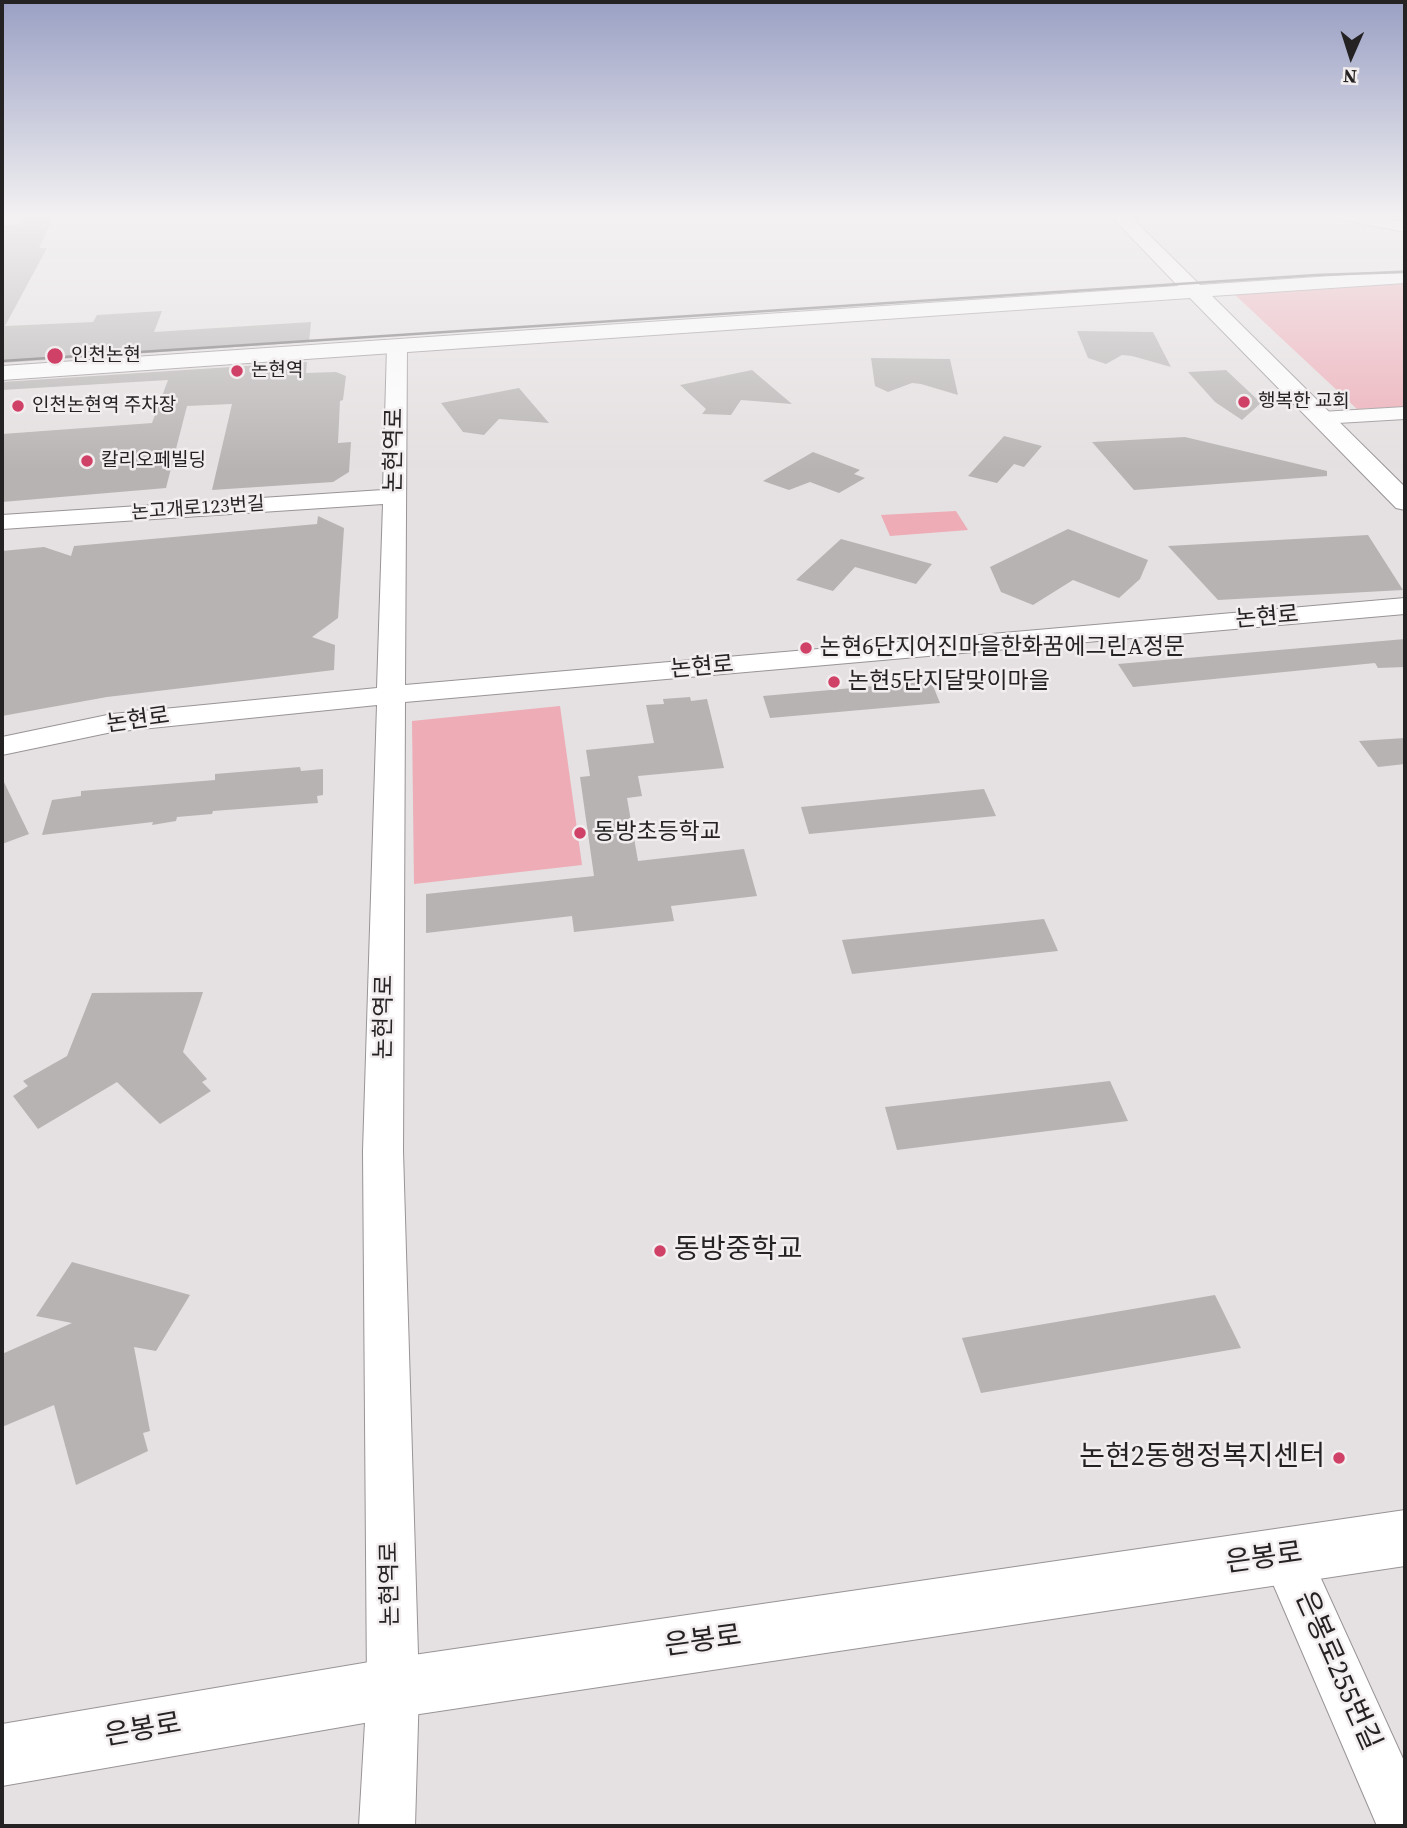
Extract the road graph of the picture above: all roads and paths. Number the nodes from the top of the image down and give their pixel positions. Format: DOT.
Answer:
graph roads {
  1 [pos="789,299"];
  2 [pos="1086,299"];
  3 [pos="1201,299"];
  4 [pos="539,315"];
  5 [pos="397,346"];
  6 [pos="2,373"];
  7 [pos="1405,413"];
  8 [pos="1321,418"];
  9 [pos="394,496"];
  10 [pos="1405,502"];
  11 [pos="2,522"];
  12 [pos="1405,606"];
  13 [pos="391,695"];
  14 [pos="2,746"];
  15 [pos="1405,1538"];
  16 [pos="1286,1556"];
  17 [pos="393,1688"];
  18 [pos="2,1755"];
  19 [pos="1405,1824"];
  20 [pos="387,1826"];
  21 [pos="1393,1826"];
  1 -- 4 [label="main road"];
  2 -- 5 [label="main road"];
  3 -- 8 [label="main road"];
  5 -- 6 [label="main road"];
  5 -- 9 [label="street, 논현역로"];
  7 -- 8 [label="street"];
  8 -- 10 [label="main road"];
  9 -- 11 [label="street, 논고개로123번길"];
  9 -- 13 [label="street, 논현역로"];
  12 -- 13 [label="street, 논현로"];
  13 -- 14 [label="street, 논현로"];
  13 -- 17 [label="street, 논현역로"];
  15 -- 16 [label="main road, 은봉로"];
  16 -- 17 [label="main road, 은봉로"];
  16 -- 19 [label="street, 은봉로255번길"];
  17 -- 18 [label="main road, 은봉로"];
  17 -- 20 [label="street, 논현역로"];
  19 -- 21 [label="street"];
}
